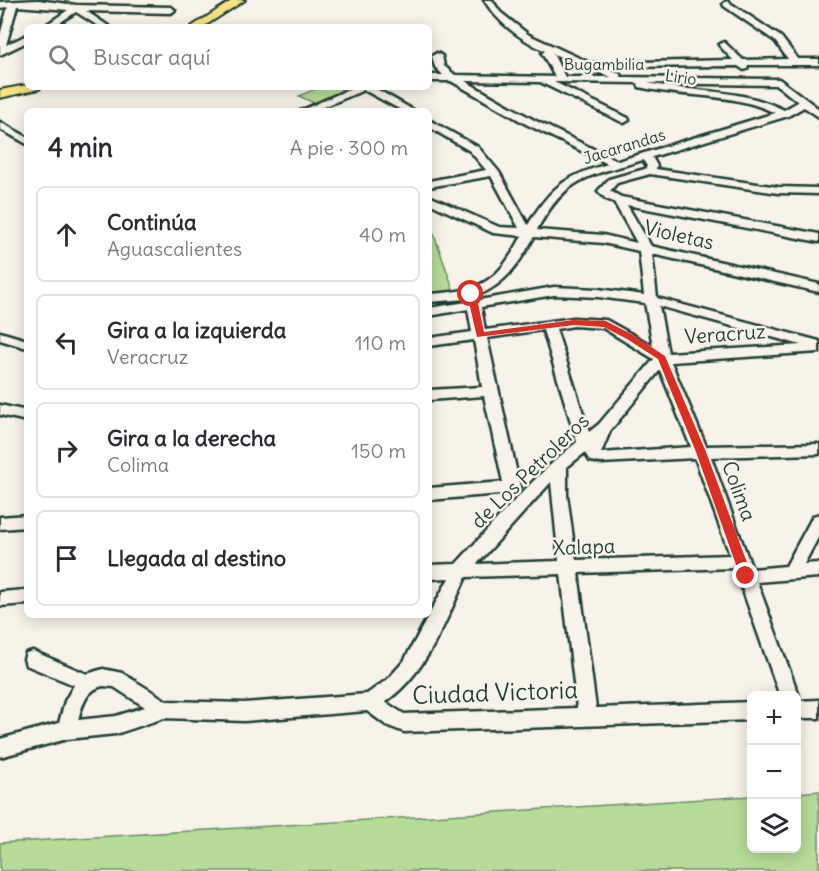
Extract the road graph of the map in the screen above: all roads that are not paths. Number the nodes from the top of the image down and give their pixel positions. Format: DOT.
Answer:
graph roads {
  1 [pos="48,0"];
  2 [pos="141,0"];
  3 [pos="240,0"];
  4 [pos="488,0"];
  5 [pos="28,3"];
  6 [pos="727,3"];
  7 [pos="6,5"];
  8 [pos="76,8"];
  9 [pos="133,10"];
  10 [pos="171,10"];
  11 [pos="52,24"];
  12 [pos="101,24"];
  13 [pos="201,24"];
  14 [pos="24,39"];
  15 [pos="724,45"];
  16 [pos="0,51"];
  17 [pos="552,51"];
  18 [pos="437,56"];
  19 [pos="740,62"];
  20 [pos="795,62"];
  21 [pos="819,62"];
  22 [pos="585,64"];
  23 [pos="432,78"];
  24 [pos="452,78"];
  25 [pos="539,79"];
  26 [pos="561,79"];
  27 [pos="623,79"];
  28 [pos="754,80"];
  29 [pos="24,89"];
  30 [pos="357,90"];
  31 [pos="370,90"];
  32 [pos="0,94"];
  33 [pos="805,102"];
  34 [pos="399,104"];
  35 [pos="312,108"];
  36 [pos="391,108"];
  37 [pos="405,108"];
  38 [pos="784,114"];
  39 [pos="819,114"];
  40 [pos="624,120"];
  41 [pos="0,125"];
  42 [pos="432,125"];
  43 [pos="440,129"];
  44 [pos="432,133"];
  45 [pos="24,139"];
  46 [pos="646,157"];
  47 [pos="619,165"];
  48 [pos="650,171"];
  49 [pos="494,172"];
  50 [pos="432,183"];
  51 [pos="819,191"];
  52 [pos="432,200"];
  53 [pos="618,200"];
  54 [pos="527,233"];
  55 [pos="819,238"];
  56 [pos="645,247"];
  57 [pos="819,288"];
  58 [pos="432,298"];
  59 [pos="473,299"];
  60 [pos="651,300"];
  61 [pos="432,311"];
  62 [pos="548,326"];
  63 [pos="432,334"];
  64 [pos="480,335"];
  65 [pos="0,336"];
  66 [pos="450,338"];
  67 [pos="432,341"];
  68 [pos="24,343"];
  69 [pos="819,346"];
  70 [pos="662,358"];
  71 [pos="490,391"];
  72 [pos="432,395"];
  73 [pos="0,410"];
  74 [pos="24,417"];
  75 [pos="24,418"];
  76 [pos="0,422"];
  77 [pos="604,428"];
  78 [pos="585,443"];
  79 [pos="819,449"];
  80 [pos="701,452"];
  81 [pos="560,465"];
  82 [pos="432,494"];
  83 [pos="819,520"];
  84 [pos="24,521"];
  85 [pos="0,523"];
  86 [pos="744,568"];
  87 [pos="568,569"];
  88 [pos="461,570"];
  89 [pos="819,570"];
  90 [pos="792,571"];
  91 [pos="432,572"];
  92 [pos="24,597"];
  93 [pos="0,599"];
  94 [pos="33,659"];
  95 [pos="89,683"];
  96 [pos="788,691"];
  97 [pos="370,702"];
  98 [pos="164,709"];
  99 [pos="819,709"];
  100 [pos="801,710"];
  101 [pos="747,711"];
  102 [pos="588,716"];
  103 [pos="67,730"];
  104 [pos="0,748"];
  1 -- 5 [label="street"];
  2 -- 9 [label="street"];
  3 -- 13 [label="main road"];
  4 -- 17 [label="street, Lirio"];
  5 -- 7 [label="street"];
  5 -- 8 [label="street"];
  6 -- 20 [label="street"];
  7 -- 16 [label="street"];
  8 -- 9 [label="street"];
  8 -- 11 [label="street"];
  8 -- 12 [label="street"];
  9 -- 10 [label="street"];
  14 -- 16 [label="street"];
  15 -- 19 [label="street"];
  17 -- 22 [label="street, Lirio"];
  17 -- 26 [label="street"];
  18 -- 24 [label="street"];
  19 -- 20 [label="street"];
  19 -- 22 [label="street"];
  19 -- 28 [label="street"];
  20 -- 21 [label="street"];
  22 -- 27 [label="street, Lirio"];
  23 -- 24 [label="street, Bugambilia"];
  24 -- 25 [label="street, Bugambilia"];
  24 -- 47 [label="street"];
  25 -- 26 [label="street, Bugambilia"];
  25 -- 40 [label="street"];
  26 -- 27 [label="street, Bugambilia"];
  27 -- 28 [label="street, Bugambilia"];
  27 -- 38 [label="street, Lirio"];
  28 -- 33 [label="street, Bugambilia"];
  29 -- 32 [label="main road"];
  30 -- 35 [label="street"];
  31 -- 34 [label="street"];
  33 -- 38 [label="street, Jacarandas"];
  33 -- 39 [label="street"];
  34 -- 36 [label="street"];
  34 -- 37 [label="street"];
  38 -- 46 [label="street, Jacarandas"];
  41 -- 45 [label="street"];
  42 -- 43 [label="street"];
  43 -- 44 [label="street"];
  43 -- 49 [label="street"];
  46 -- 47 [label="street, Jacarandas"];
  46 -- 48 [label="street"];
  47 -- 54 [label="street, Jacarandas"];
  48 -- 51 [label="street"];
  48 -- 53 [label="street"];
  49 -- 50 [label="street"];
  49 -- 54 [label="street"];
  52 -- 54 [label="street, Violetas"];
  53 -- 55 [label="street"];
  53 -- 56 [label="street"];
  54 -- 56 [label="street, Violetas"];
  54 -- 59 [label="street, Jacarandas"];
  56 -- 57 [label="street, Violetas"];
  56 -- 60 [label="street, Colima"];
  58 -- 59 [label="street, Jacarandas"];
  59 -- 60 [label="street"];
  59 -- 61 [label="street"];
  59 -- 64 [label="street"];
  60 -- 69 [label="street"];
  60 -- 70 [label="street, Colima"];
  62 -- 64 [label="street, Veracruz"];
  62 -- 70 [label="street, Veracruz"];
  62 -- 78 [label="street"];
  63 -- 66 [label="street"];
  64 -- 66 [label="street, Veracruz"];
  64 -- 71 [label="street"];
  65 -- 68 [label="street"];
  66 -- 67 [label="street, Veracruz"];
  69 -- 70 [label="street, Veracruz"];
  70 -- 77 [label="street, de Los Petroleros"];
  70 -- 80 [label="street, Colima"];
  71 -- 72 [label="street"];
  71 -- 82 [label="street"];
  73 -- 74 [label="street"];
  75 -- 76 [label="street"];
  77 -- 78 [label="street, de Los Petroleros"];
  77 -- 80 [label="street"];
  78 -- 81 [label="street, de Los Petroleros"];
  79 -- 80 [label="street"];
  80 -- 86 [label="street, Colima"];
  81 -- 87 [label="street"];
  81 -- 88 [label="street, de Los Petroleros"];
  83 -- 90 [label="street"];
  84 -- 85 [label="street"];
  86 -- 87 [label="street, Xalapa"];
  86 -- 90 [label="street, Xalapa"];
  86 -- 96 [label="street, Colima"];
  87 -- 88 [label="street, Xalapa"];
  87 -- 102 [label="street"];
  88 -- 91 [label="street, Xalapa"];
  88 -- 97 [label="street, de Los Petroleros"];
  89 -- 90 [label="street, Xalapa"];
  92 -- 93 [label="street"];
  94 -- 95 [label="street"];
  95 -- 98 [label="street"];
  95 -- 103 [label="street"];
  97 -- 98 [label="street"];
  97 -- 102 [label="street, Ciudad Victoria"];
  98 -- 103 [label="street"];
  99 -- 100 [label="street"];
  101 -- 102 [label="street, Ciudad Victoria"];
  103 -- 104 [label="street"];
}
